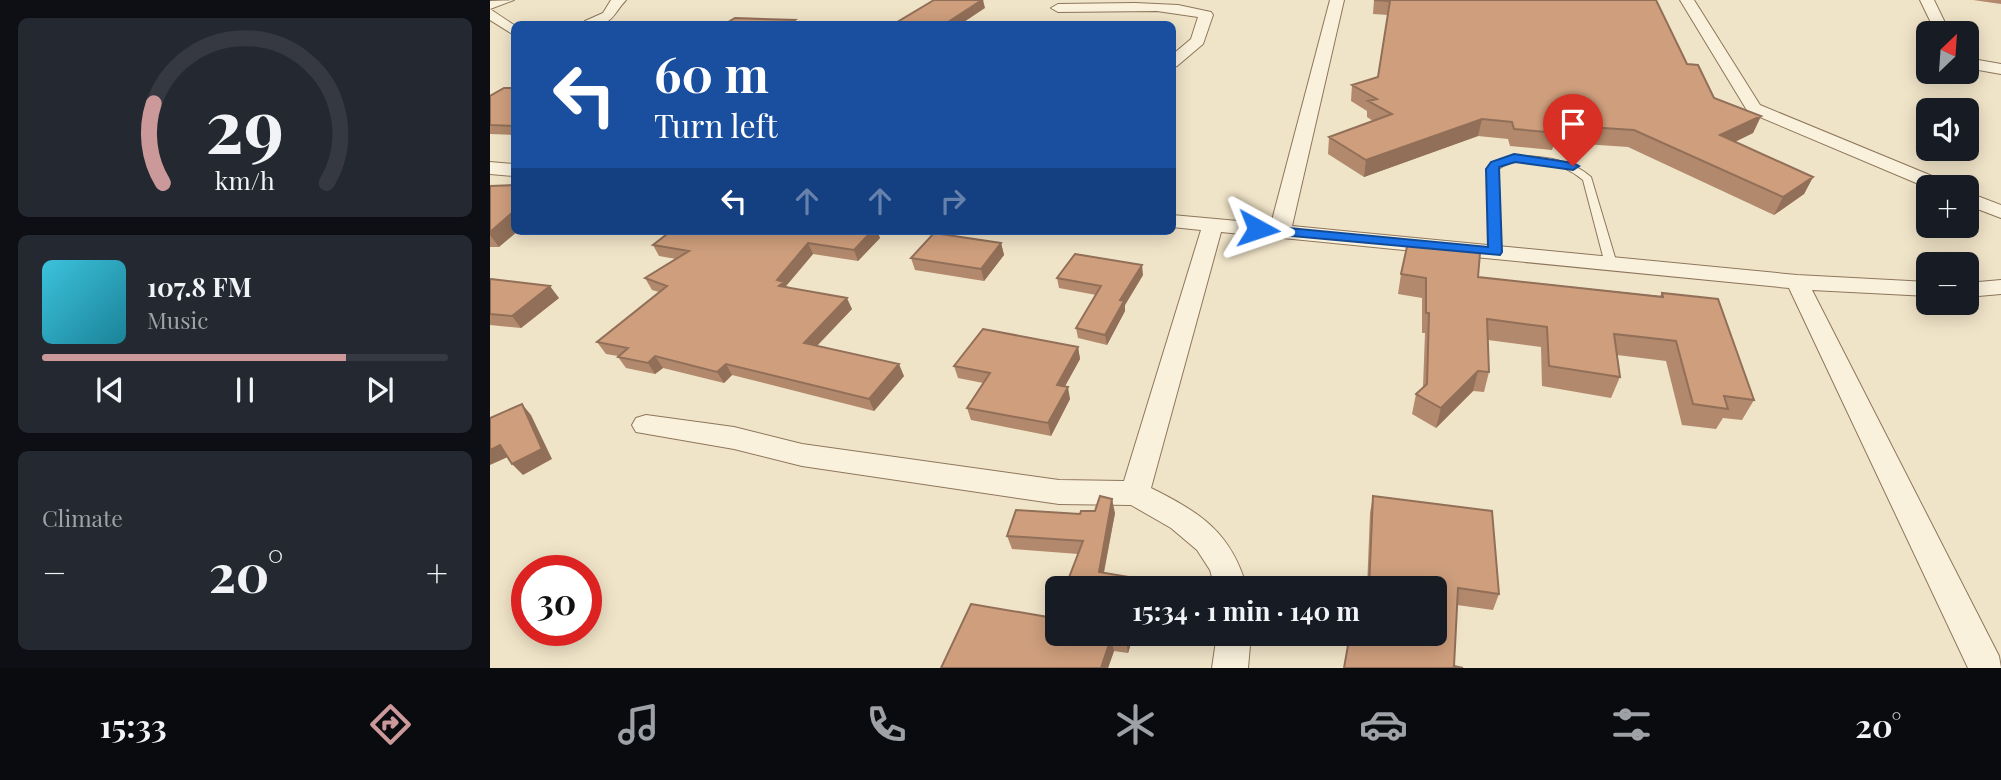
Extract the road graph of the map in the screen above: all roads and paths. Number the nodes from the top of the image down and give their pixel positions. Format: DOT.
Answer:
graph roads {
  1 [pos="508,0"];
  2 [pos="619,0"];
  3 [pos="1337,0"];
  4 [pos="1687,0"];
  5 [pos="1927,0"];
  6 [pos="1053,4"];
  7 [pos="490,5"];
  8 [pos="490,13"];
  9 [pos="597,21"];
  10 [pos="1048,21"];
  11 [pos="1937,21"];
  12 [pos="511,29"];
  13 [pos="1176,60"];
  14 [pos="1979,65"];
  15 [pos="2001,69"];
  16 [pos="490,168"];
  17 [pos="511,170"];
  18 [pos="1916,176"];
  19 [pos="1979,203"];
  20 [pos="2001,212"];
  21 [pos="1176,221"];
  22 [pos="1213,225"];
  23 [pos="1280,231"];
  24 [pos="1495,252"];
  25 [pos="1611,264"];
  26 [pos="1797,282"];
  27 [pos="2001,287"];
  28 [pos="1916,288"];
  29 [pos="1979,289"];
  30 [pos="646,425"];
  31 [pos="1135,492"];
  32 [pos="1226,576"];
  33 [pos="1233,646"];
  34 [pos="1991,667"];
  35 [pos="1230,668"];
  1 -- 7 [label="street"];
  2 -- 9 [label="street"];
  3 -- 23 [label="street"];
  4 -- 18 [label="street"];
  5 -- 11 [label="street"];
  6 -- 10 [label="street"];
  6 -- 13 [label="street"];
  8 -- 12 [label="street"];
  14 -- 15 [label="street"];
  16 -- 17 [label="street"];
  19 -- 20 [label="street"];
  21 -- 22 [label="street"];
  22 -- 23 [label="street"];
  22 -- 31 [label="street"];
  23 -- 24 [label="street"];
  24 -- 25 [label="street"];
  24 -- 25 [label="lane"];
  25 -- 26 [label="street"];
  26 -- 28 [label="street"];
  26 -- 34 [label="street"];
  27 -- 29 [label="street"];
  30 -- 31 [label="street"];
  31 -- 32 [label="street"];
  33 -- 35 [label="street"];
}
